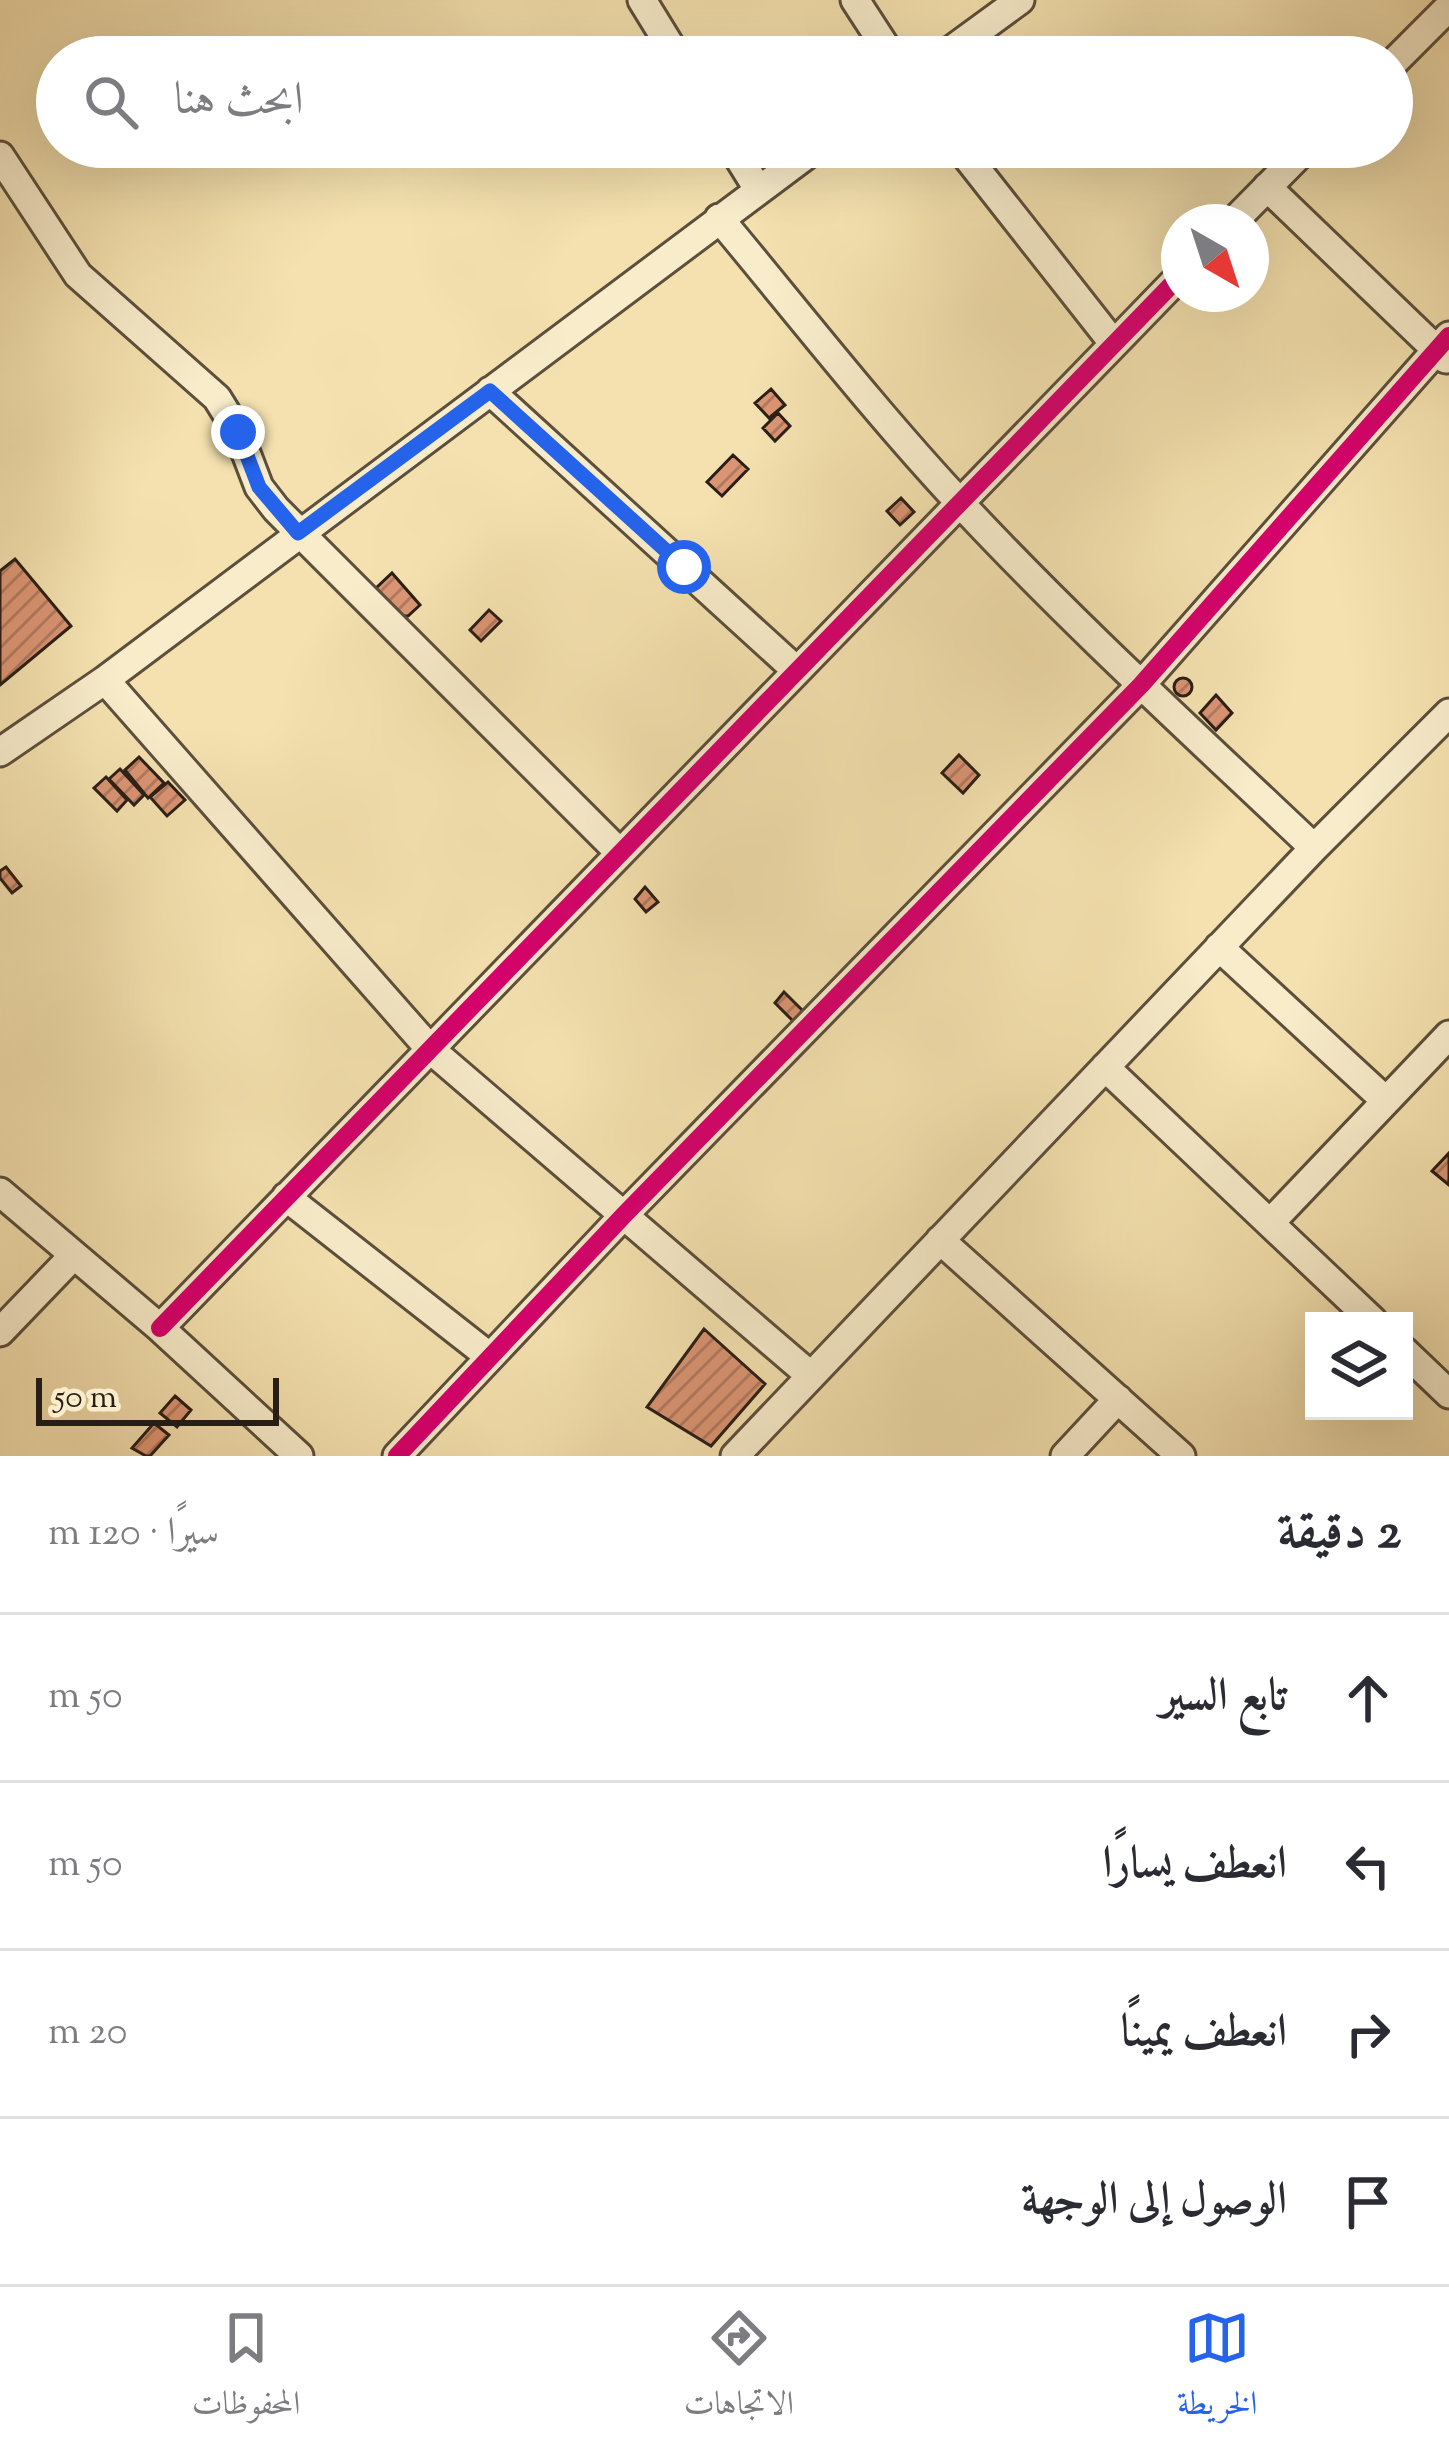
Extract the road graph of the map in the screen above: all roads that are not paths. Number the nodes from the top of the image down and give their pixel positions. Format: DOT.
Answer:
graph roads {
  1 [pos="642,0"];
  2 [pos="855,0"];
  3 [pos="1019,0"];
  4 [pos="1449,8"];
  5 [pos="664,36"];
  6 [pos="878,36"];
  7 [pos="970,36"];
  8 [pos="1413,43"];
  9 [pos="0,156"];
  10 [pos="746,168"];
  11 [pos="788,168"];
  12 [pos="976,168"];
  13 [pos="1286,168"];
  14 [pos="1267,187"];
  15 [pos="758,189"];
  16 [pos="1250,204"];
  17 [pos="719,218"];
  18 [pos="1161,296"];
  19 [pos="1114,344"];
  20 [pos="1445,349"];
  21 [pos="490,391"];
  22 [pos="962,505"];
  23 [pos="298,533"];
  24 [pos="797,670"];
  25 [pos="105,680"];
  26 [pos="1142,685"];
  27 [pos="1448,715"];
  28 [pos="0,752"];
  29 [pos="1314,848"];
  30 [pos="620,853"];
  31 [pos="1219,946"];
  32 [pos="1449,1035"];
  33 [pos="430,1048"];
  34 [pos="1105,1067"];
  35 [pos="1386,1101"];
  36 [pos="0,1192"];
  37 [pos="286,1197"];
  38 [pos="624,1214"];
  39 [pos="1270,1223"];
  40 [pos="940,1240"];
  41 [pos="74,1255"];
  42 [pos="1364,1312"];
  43 [pos="160,1328"];
  44 [pos="0,1332"];
  45 [pos="490,1357"];
  46 [pos="1413,1360"];
  47 [pos="812,1376"];
  48 [pos="1449,1394"];
  49 [pos="1118,1399"];
  50 [pos="299,1456"];
  51 [pos="397,1456"];
  52 [pos="735,1456"];
  53 [pos="1065,1456"];
  54 [pos="1181,1456"];
  1 -- 5 [label="street"];
  2 -- 6 [label="street"];
  3 -- 7 [label="street"];
  4 -- 8 [label="street"];
  9 -- 23 [label="street"];
  10 -- 15 [label="street"];
  11 -- 15 [label="street"];
  12 -- 19 [label="street"];
  13 -- 14 [label="street"];
  14 -- 16 [label="street"];
  14 -- 20 [label="street"];
  15 -- 17 [label="street"];
  17 -- 21 [label="street"];
  17 -- 22 [label="street"];
  18 -- 19 [label="street"];
  19 -- 22 [label="street"];
  20 -- 26 [label="street"];
  21 -- 23 [label="street"];
  21 -- 24 [label="street"];
  22 -- 24 [label="street"];
  22 -- 26 [label="street"];
  23 -- 25 [label="street"];
  23 -- 30 [label="street"];
  24 -- 30 [label="street"];
  25 -- 28 [label="street"];
  25 -- 33 [label="street"];
  26 -- 29 [label="street"];
  26 -- 38 [label="street"];
  27 -- 29 [label="street"];
  29 -- 31 [label="street"];
  30 -- 33 [label="street"];
  31 -- 34 [label="street"];
  31 -- 35 [label="street"];
  32 -- 35 [label="street"];
  33 -- 37 [label="street"];
  33 -- 38 [label="street"];
  34 -- 39 [label="street"];
  34 -- 40 [label="street"];
  35 -- 39 [label="street"];
  36 -- 41 [label="street"];
  37 -- 43 [label="street"];
  37 -- 45 [label="street"];
  38 -- 45 [label="street"];
  38 -- 47 [label="street"];
  39 -- 42 [label="street"];
  40 -- 47 [label="street"];
  40 -- 49 [label="street"];
  41 -- 43 [label="street"];
  41 -- 44 [label="street"];
  43 -- 50 [label="street"];
  45 -- 51 [label="street"];
  46 -- 48 [label="street"];
  47 -- 52 [label="street"];
  49 -- 53 [label="street"];
  49 -- 54 [label="street"];
}
